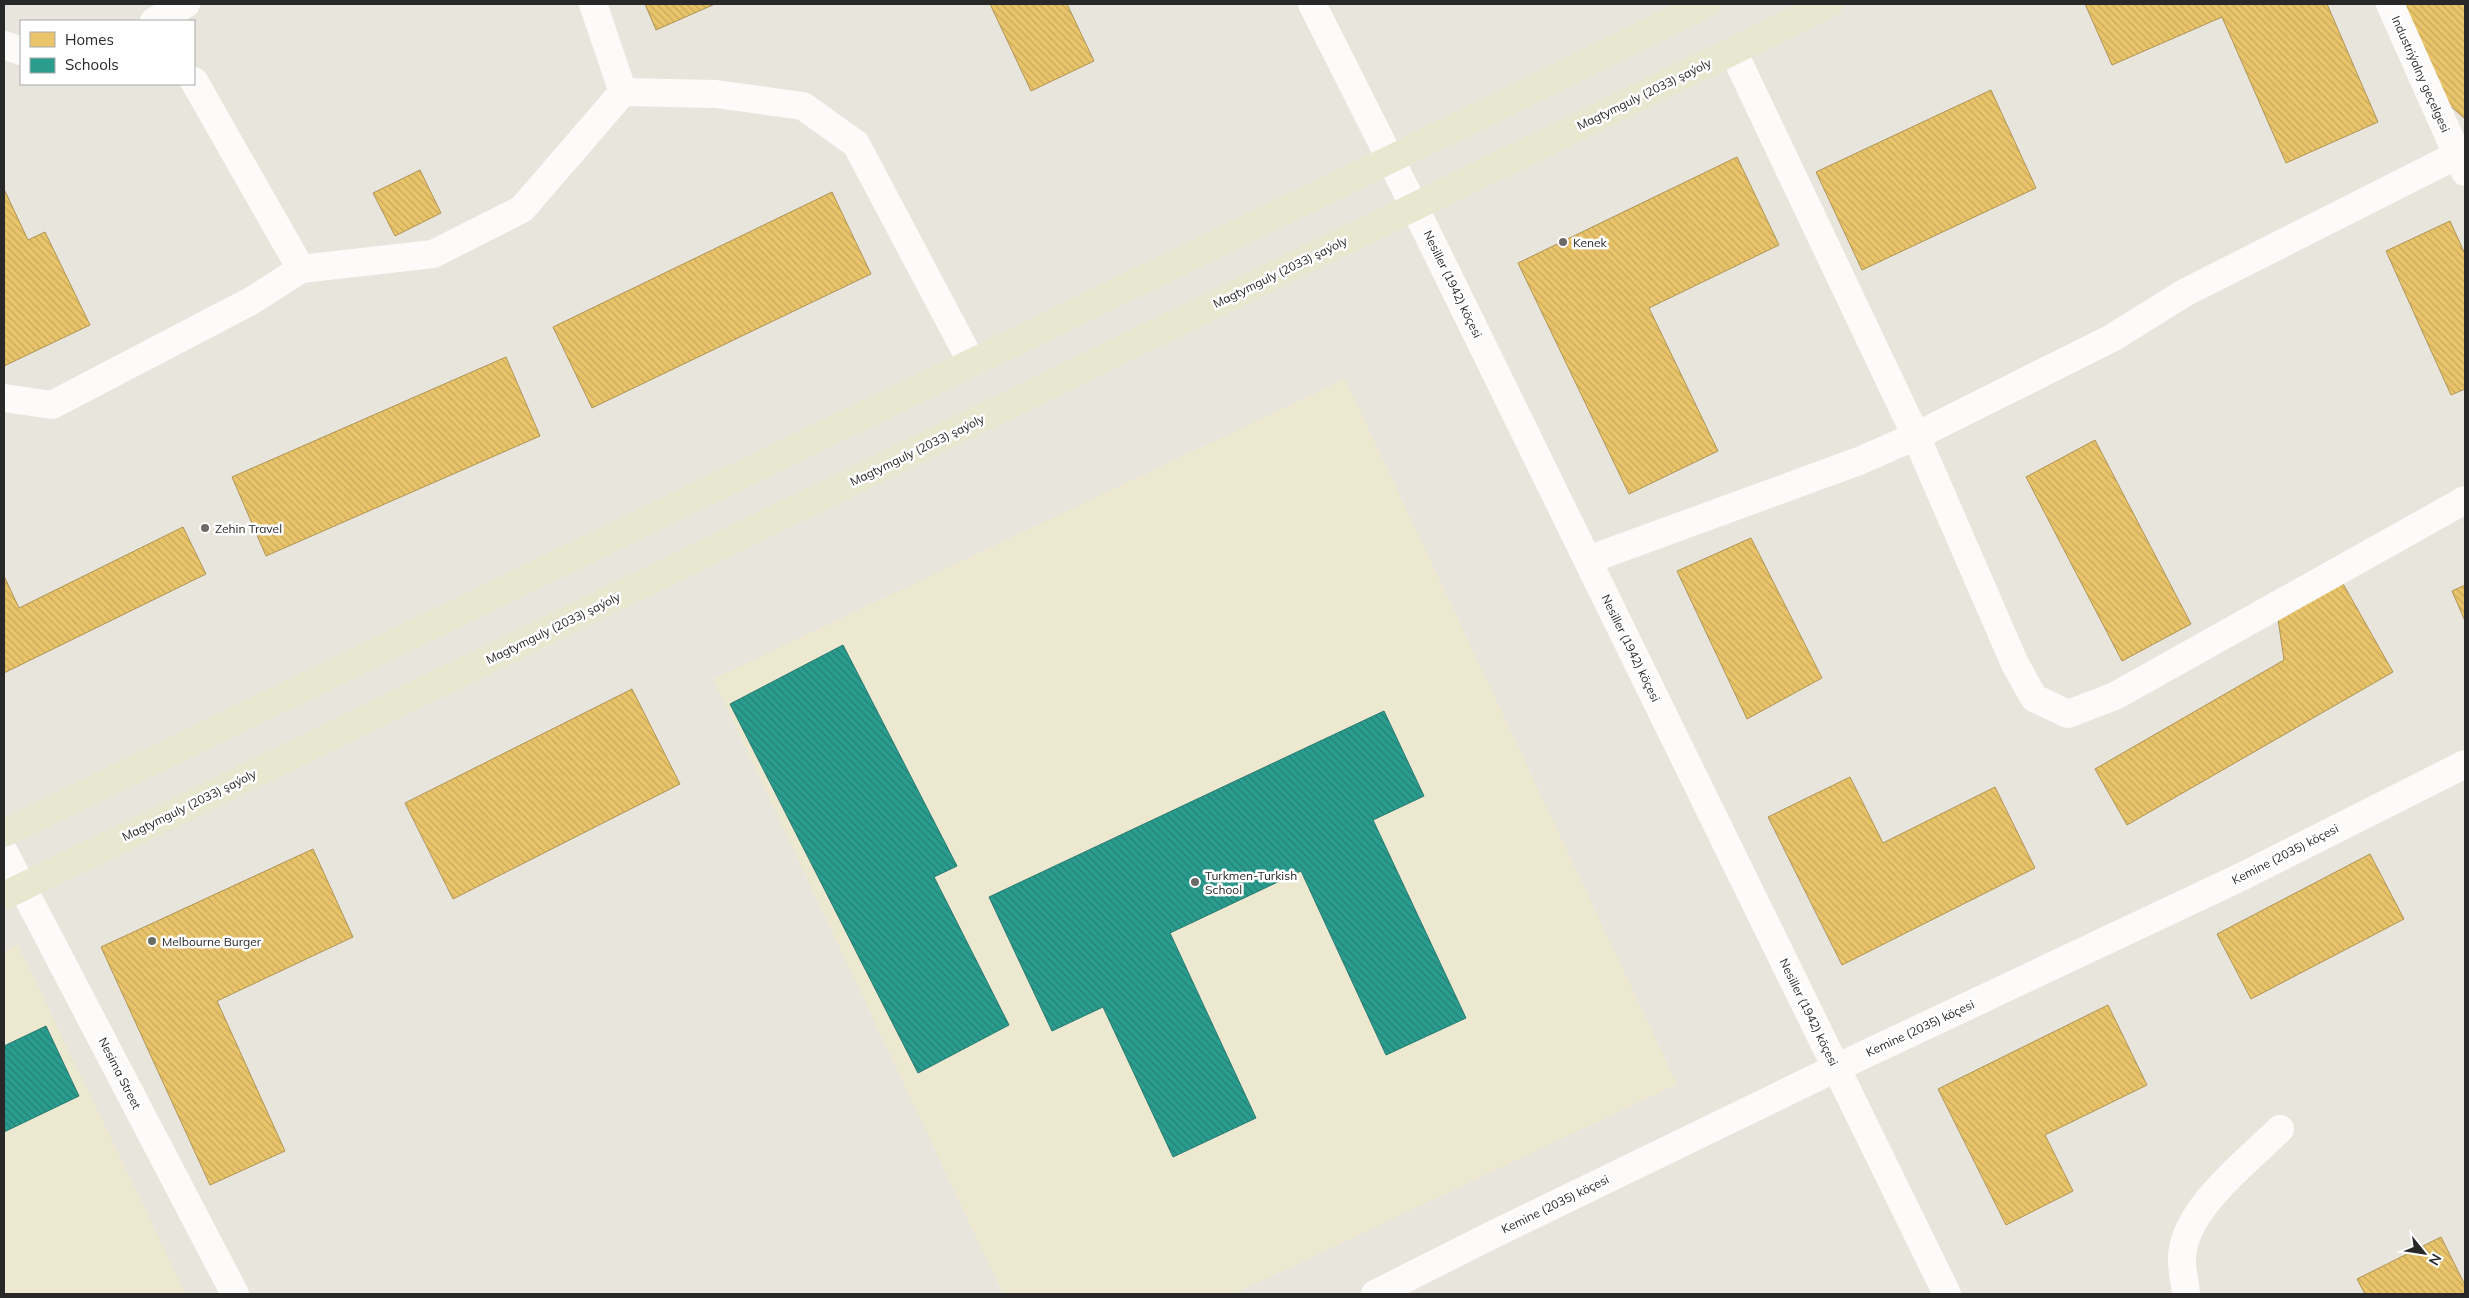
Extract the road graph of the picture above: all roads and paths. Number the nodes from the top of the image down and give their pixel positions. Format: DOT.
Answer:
graph roads {
  1 [pos="186,4"];
  2 [pos="593,4"];
  3 [pos="1312,4"];
  4 [pos="1706,4"];
  5 [pos="1829,4"];
  6 [pos="2390,4"];
  7 [pos="160,20"];
  8 [pos="4,45"];
  9 [pos="20,51"];
  10 [pos="1733,51"];
  11 [pos="195,83"];
  12 [pos="623,92"];
  13 [pos="1391,159"];
  14 [pos="2463,159"];
  15 [pos="1414,206"];
  16 [pos="301,268"];
  17 [pos="972,363"];
  18 [pos="4,398"];
  19 [pos="1916,436"];
  20 [pos="2465,500"];
  21 [pos="1588,560"];
  22 [pos="2465,764"];
  23 [pos="4,834"];
  24 [pos="4,852"];
  25 [pos="13,891"];
  26 [pos="1836,1068"];
  27 [pos="2280,1129"];
  28 [pos="235,1294"];
  29 [pos="1375,1294"];
  30 [pos="1947,1294"];
  31 [pos="2186,1294"];
  1 -- 7 [label="street"];
  2 -- 12 [label="street"];
  3 -- 13 [label="street, Nesiller (1942) köçesi"];
  4 -- 13 [label="main road"];
  5 -- 10 [label="main road, Magtymguly (2033) şaýoly"];
  6 -- 14 [label="street, Industriýalny geçelgesi"];
  8 -- 9 [label="street"];
  10 -- 15 [label="main road, Magtymguly (2033) şaýoly"];
  10 -- 19 [label="street"];
  11 -- 16 [label="street"];
  12 -- 16 [label="street"];
  12 -- 17 [label="street"];
  13 -- 15 [label="street, Nesiller (1942) köçesi"];
  13 -- 17 [label="main road"];
  14 -- 19 [label="street"];
  15 -- 21 [label="street, Nesiller (1942) köçesi"];
  15 -- 25 [label="main road, Magtymguly (2033) şaýoly"];
  16 -- 18 [label="street"];
  17 -- 23 [label="main road"];
  19 -- 20 [label="street"];
  19 -- 21 [label="street"];
  21 -- 26 [label="street, Nesiller (1942) köçesi"];
  22 -- 26 [label="street, Kemine (2035) köçesi"];
  24 -- 25 [label="street, Nesima Street"];
  25 -- 28 [label="street, Nesima Street"];
  26 -- 29 [label="street, Kemine (2035) köçesi"];
  26 -- 30 [label="street, Nesiller (1942) köçesi"];
  27 -- 31 [label="street"];
}
